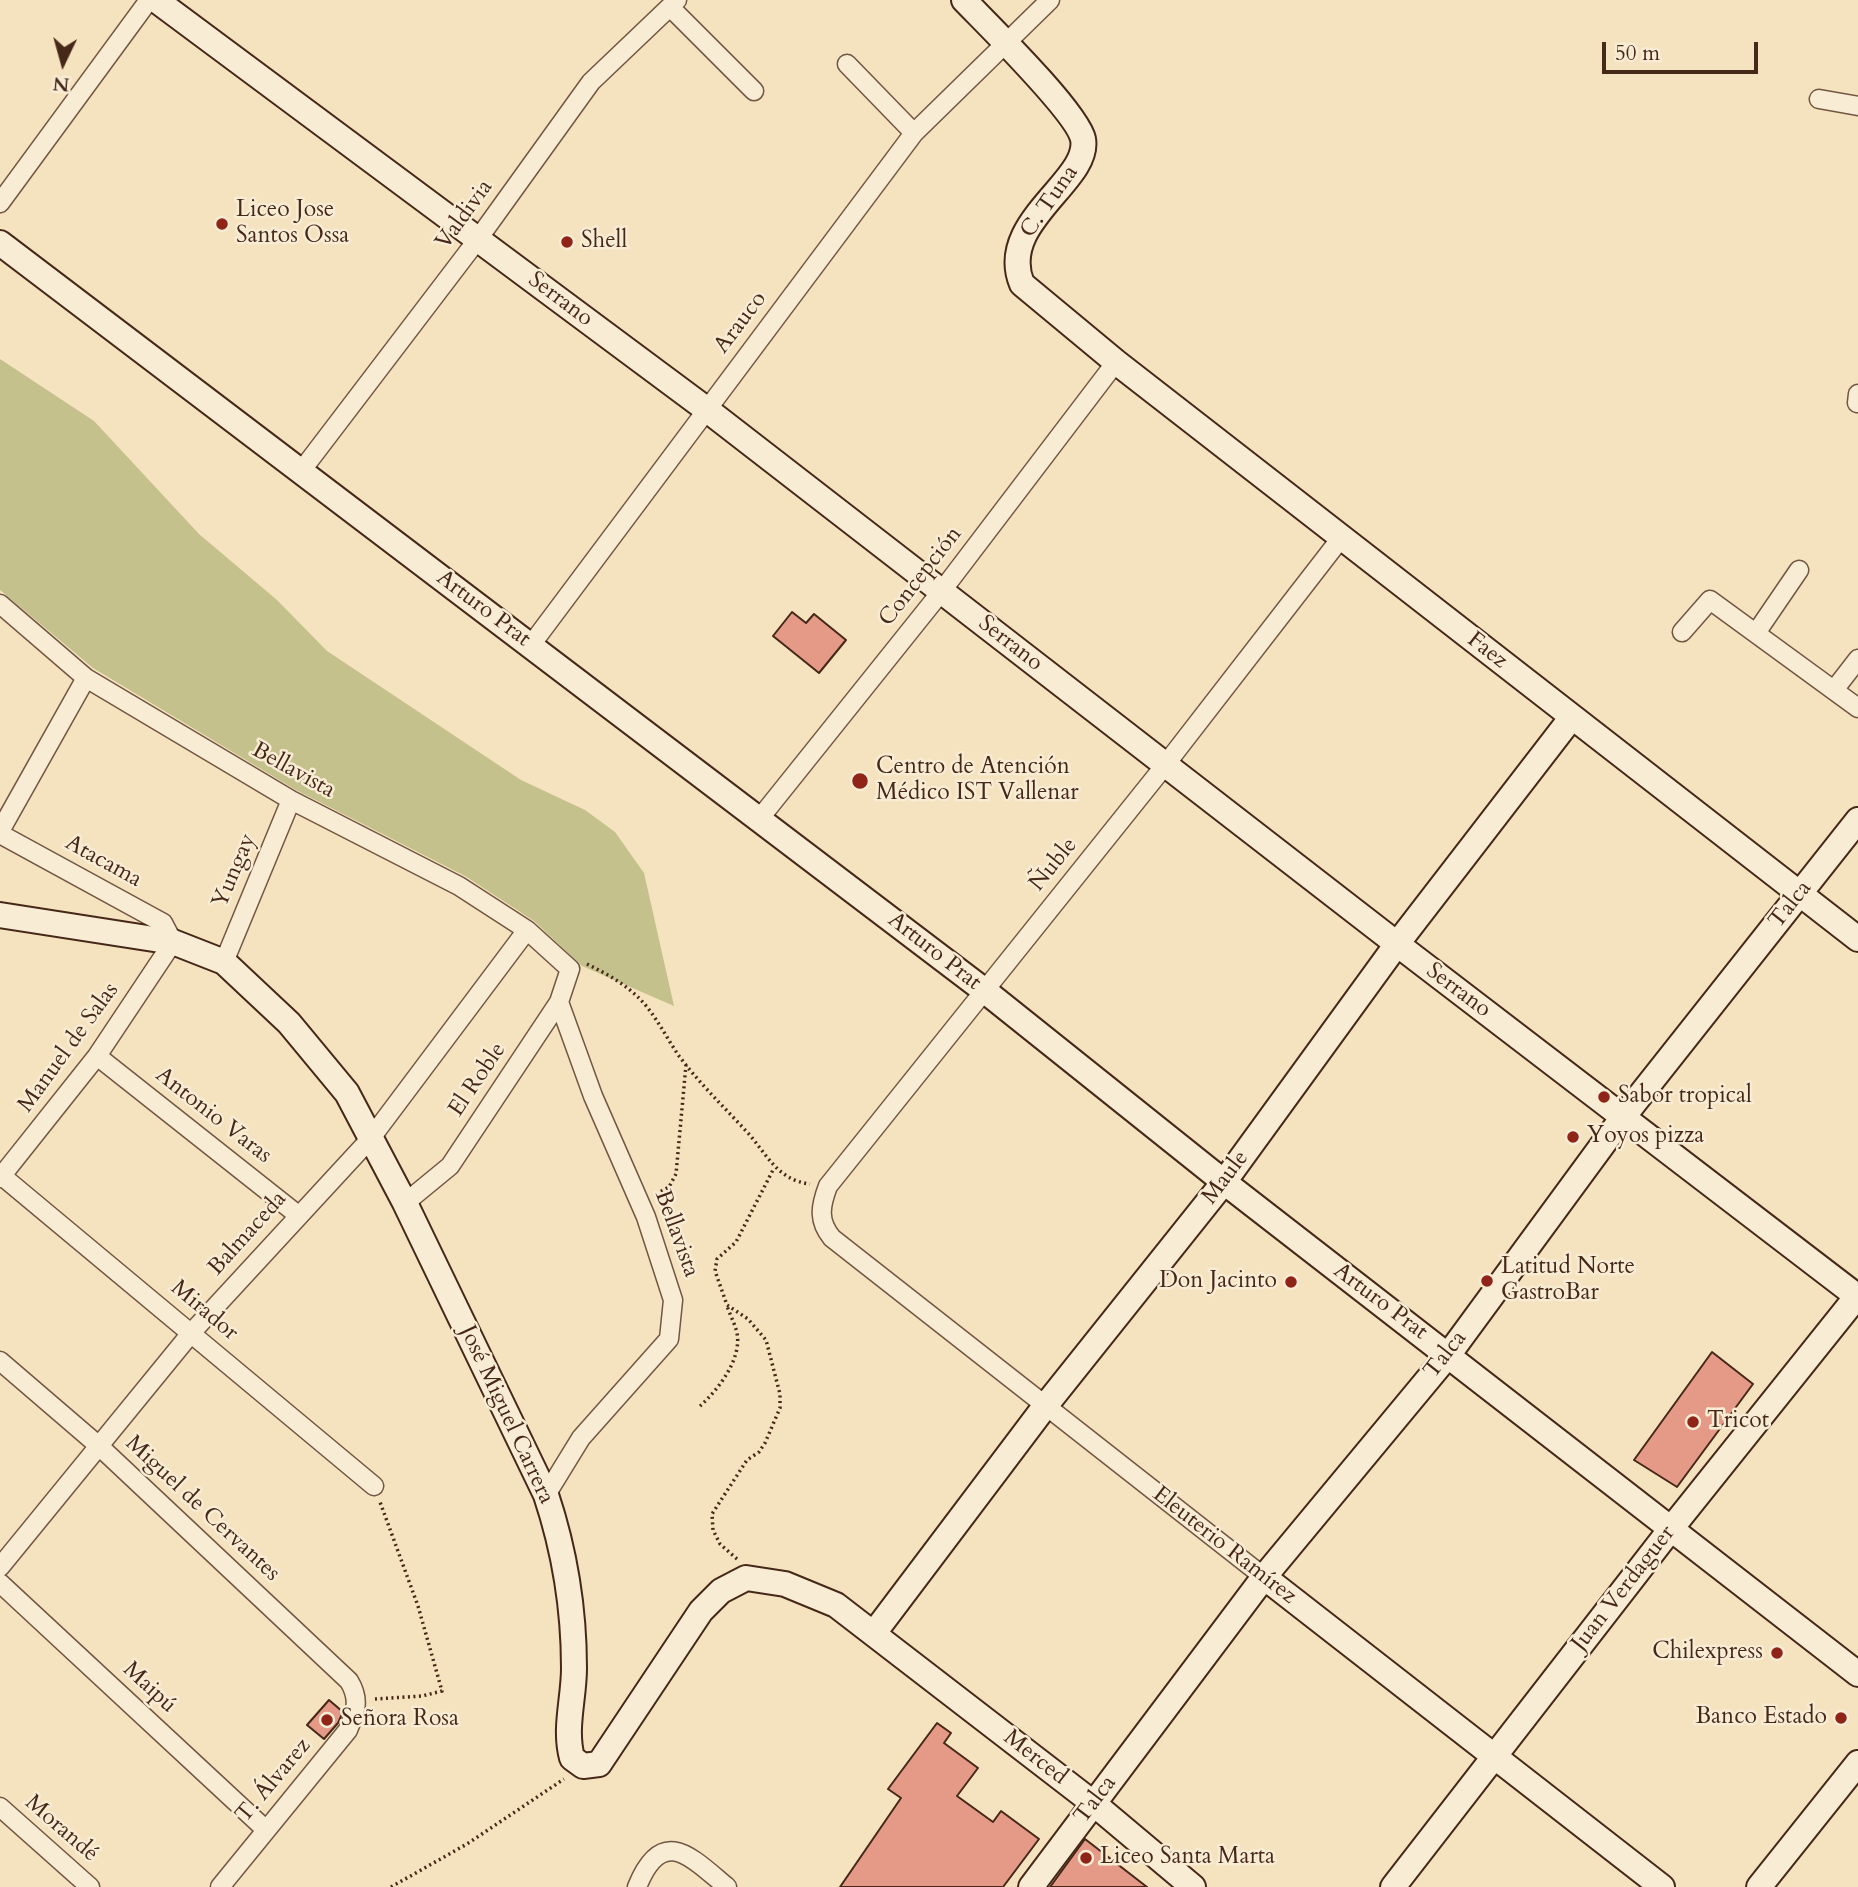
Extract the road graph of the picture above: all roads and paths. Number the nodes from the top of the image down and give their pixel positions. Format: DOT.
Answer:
graph roads {
  1 [pos="149,0"];
  2 [pos="156,0"];
  3 [pos="964,0"];
  4 [pos="1051,0"];
  5 [pos="673,3"];
  6 [pos="1005,43"];
  7 [pos="846,64"];
  8 [pos="754,91"];
  9 [pos="1819,99"];
  10 [pos="1858,106"];
  11 [pos="914,133"];
  12 [pos="0,203"];
  13 [pos="478,239"];
  14 [pos="0,243"];
  15 [pos="1116,362"];
  16 [pos="706,408"];
  17 [pos="302,470"];
  18 [pos="1341,538"];
  19 [pos="1799,570"];
  20 [pos="941,592"];
  21 [pos="0,604"];
  22 [pos="1682,632"];
  23 [pos="1756,633"];
  24 [pos="531,645"];
  25 [pos="1858,659"];
  26 [pos="86,678"];
  27 [pos="1834,690"];
  28 [pos="1858,708"];
  29 [pos="1572,718"];
  30 [pos="1166,764"];
  31 [pos="291,800"];
  32 [pos="760,818"];
  33 [pos="1858,820"];
  34 [pos="0,833"];
  35 [pos="1799,893"];
  36 [pos="0,915"];
  37 [pos="527,930"];
  38 [pos="1858,939"];
  39 [pos="173,942"];
  40 [pos="1397,944"];
  41 [pos="224,962"];
  42 [pos="577,965"];
  43 [pos="985,991"];
  44 [pos="559,1002"];
  45 [pos="97,1056"];
  46 [pos="686,1064"];
  47 [pos="1623,1117"];
  48 [pos="371,1138"];
  49 [pos="774,1167"];
  50 [pos="1,1177"];
  51 [pos="1224,1182"];
  52 [pos="828,1186"];
  53 [pos="651,1196"];
  54 [pos="405,1203"];
  55 [pos="298,1215"];
  56 [pos="1858,1296"];
  57 [pos="727,1305"];
  58 [pos="192,1332"];
  59 [pos="1448,1354"];
  60 [pos="0,1361"];
  61 [pos="1046,1405"];
  62 [pos="700,1406"];
  63 [pos="99,1446"];
  64 [pos="373,1486"];
  65 [pos="546,1495"];
  66 [pos="1670,1530"];
  67 [pos="0,1567"];
  68 [pos="1264,1577"];
  69 [pos="746,1578"];
  70 [pos="0,1583"];
  71 [pos="874,1633"];
  72 [pos="1858,1674"];
  73 [pos="366,1701"];
  74 [pos="1495,1757"];
  75 [pos="1858,1763"];
  76 [pos="583,1766"];
  77 [pos="1093,1803"];
  78 [pos="0,1808"];
  79 [pos="265,1829"];
  80 [pos="90,1887"];
  81 [pos="220,1887"];
  82 [pos="391,1887"];
  83 [pos="637,1887"];
  84 [pos="727,1887"];
  85 [pos="1031,1887"];
  86 [pos="1194,1887"];
  87 [pos="1393,1887"];
  88 [pos="1662,1887"];
  89 [pos="1759,1887"];
  1 -- 12 [label="street"];
  2 -- 13 [label="main road, Serrano"];
  3 -- 6 [label="main road, C. Tuna"];
  4 -- 6 [label="street, Arauco"];
  5 -- 8 [label="street"];
  5 -- 13 [label="street, Valdivia"];
  6 -- 11 [label="street, Arauco"];
  6 -- 15 [label="main road, C. Tuna"];
  7 -- 11 [label="street"];
  9 -- 10 [label="street"];
  11 -- 16 [label="street, Arauco"];
  13 -- 16 [label="main road, Serrano"];
  13 -- 17 [label="street, Valdivia"];
  14 -- 17 [label="main road, Arturo Prat"];
  15 -- 18 [label="main road, Faez"];
  15 -- 20 [label="street, Concepción"];
  16 -- 20 [label="main road, Serrano"];
  16 -- 24 [label="street, Arauco"];
  17 -- 24 [label="main road, Arturo Prat"];
  18 -- 29 [label="main road, Faez"];
  18 -- 30 [label="street, Ñuble"];
  19 -- 23 [label="street"];
  20 -- 30 [label="main road, Serrano"];
  20 -- 32 [label="street, Concepción"];
  21 -- 26 [label="street, Bellavista"];
  22 -- 23 [label="street"];
  23 -- 27 [label="street"];
  24 -- 32 [label="main road, Arturo Prat"];
  25 -- 27 [label="street"];
  26 -- 31 [label="street, Bellavista"];
  26 -- 34 [label="street"];
  27 -- 28 [label="street"];
  29 -- 35 [label="main road, Faez"];
  29 -- 40 [label="main road, Maule"];
  30 -- 40 [label="main road, Serrano"];
  30 -- 43 [label="street, Ñuble"];
  31 -- 37 [label="street, Bellavista"];
  31 -- 41 [label="street, Yungay"];
  32 -- 43 [label="main road, Arturo Prat"];
  33 -- 35 [label="main road, Talca"];
  34 -- 39 [label="street, Atacama"];
  35 -- 38 [label="main road, Faez"];
  35 -- 47 [label="main road, Talca"];
  36 -- 39 [label="main road, José Miguel Carrera"];
  37 -- 42 [label="street, Bellavista"];
  37 -- 48 [label="street, Balmaceda"];
  39 -- 41 [label="main road, José Miguel Carrera"];
  39 -- 45 [label="street, Manuel de Salas"];
  40 -- 47 [label="main road, Serrano"];
  40 -- 51 [label="main road, Maule"];
  41 -- 48 [label="main road, José Miguel Carrera"];
  42 -- 44 [label="street, El Roble"];
  42 -- 46 [label="path"];
  43 -- 51 [label="main road, Arturo Prat"];
  43 -- 52 [label="street, Ñuble"];
  44 -- 54 [label="street, El Roble"];
  44 -- 65 [label="street, Bellavista"];
  45 -- 50 [label="street, Manuel de Salas"];
  45 -- 55 [label="street, Antonio Varas"];
  46 -- 49 [label="path"];
  46 -- 53 [label="path"];
  47 -- 56 [label="main road, Serrano"];
  47 -- 59 [label="main road, Talca"];
  48 -- 54 [label="main road, José Miguel Carrera"];
  48 -- 55 [label="street, Balmaceda"];
  49 -- 52 [label="path"];
  49 -- 57 [label="path"];
  50 -- 58 [label="street, Mirador"];
  51 -- 59 [label="main road, Arturo Prat"];
  51 -- 61 [label="main road, Maule"];
  52 -- 61 [label="street, Eleuterio Ramírez"];
  54 -- 65 [label="main road, José Miguel Carrera"];
  55 -- 58 [label="street, Balmaceda"];
  56 -- 66 [label="main road, Juan Verdaguer"];
  57 -- 62 [label="path"];
  57 -- 69 [label="path"];
  58 -- 63 [label="street, Balmaceda"];
  58 -- 64 [label="street, Mirador"];
  59 -- 66 [label="main road, Arturo Prat"];
  59 -- 68 [label="main road, Talca"];
  60 -- 63 [label="street, Miguel de Cervantes"];
  61 -- 68 [label="street, Eleuterio Ramírez"];
  61 -- 71 [label="main road, Maule"];
  63 -- 67 [label="street, Balmaceda"];
  63 -- 73 [label="street, Miguel de Cervantes"];
  64 -- 73 [label="path"];
  65 -- 76 [label="main road, José Miguel Carrera"];
  66 -- 72 [label="main road, Arturo Prat"];
  66 -- 74 [label="main road, Juan Verdaguer"];
  68 -- 74 [label="main road, Eleuterio Ramírez"];
  68 -- 77 [label="main road, Talca"];
  69 -- 71 [label="main road"];
  69 -- 76 [label="main road"];
  70 -- 79 [label="street, Maipú"];
  71 -- 77 [label="main road, Merced"];
  73 -- 79 [label="street, T. Álvarez"];
  74 -- 87 [label="main road, Juan Verdaguer"];
  74 -- 88 [label="main road, Eleuterio Ramírez"];
  75 -- 89 [label="main road"];
  76 -- 82 [label="path"];
  77 -- 85 [label="main road, Talca"];
  77 -- 86 [label="main road, Merced"];
  78 -- 80 [label="street, Morandé"];
  79 -- 81 [label="street, T. Álvarez"];
  83 -- 84 [label="street"];
}
